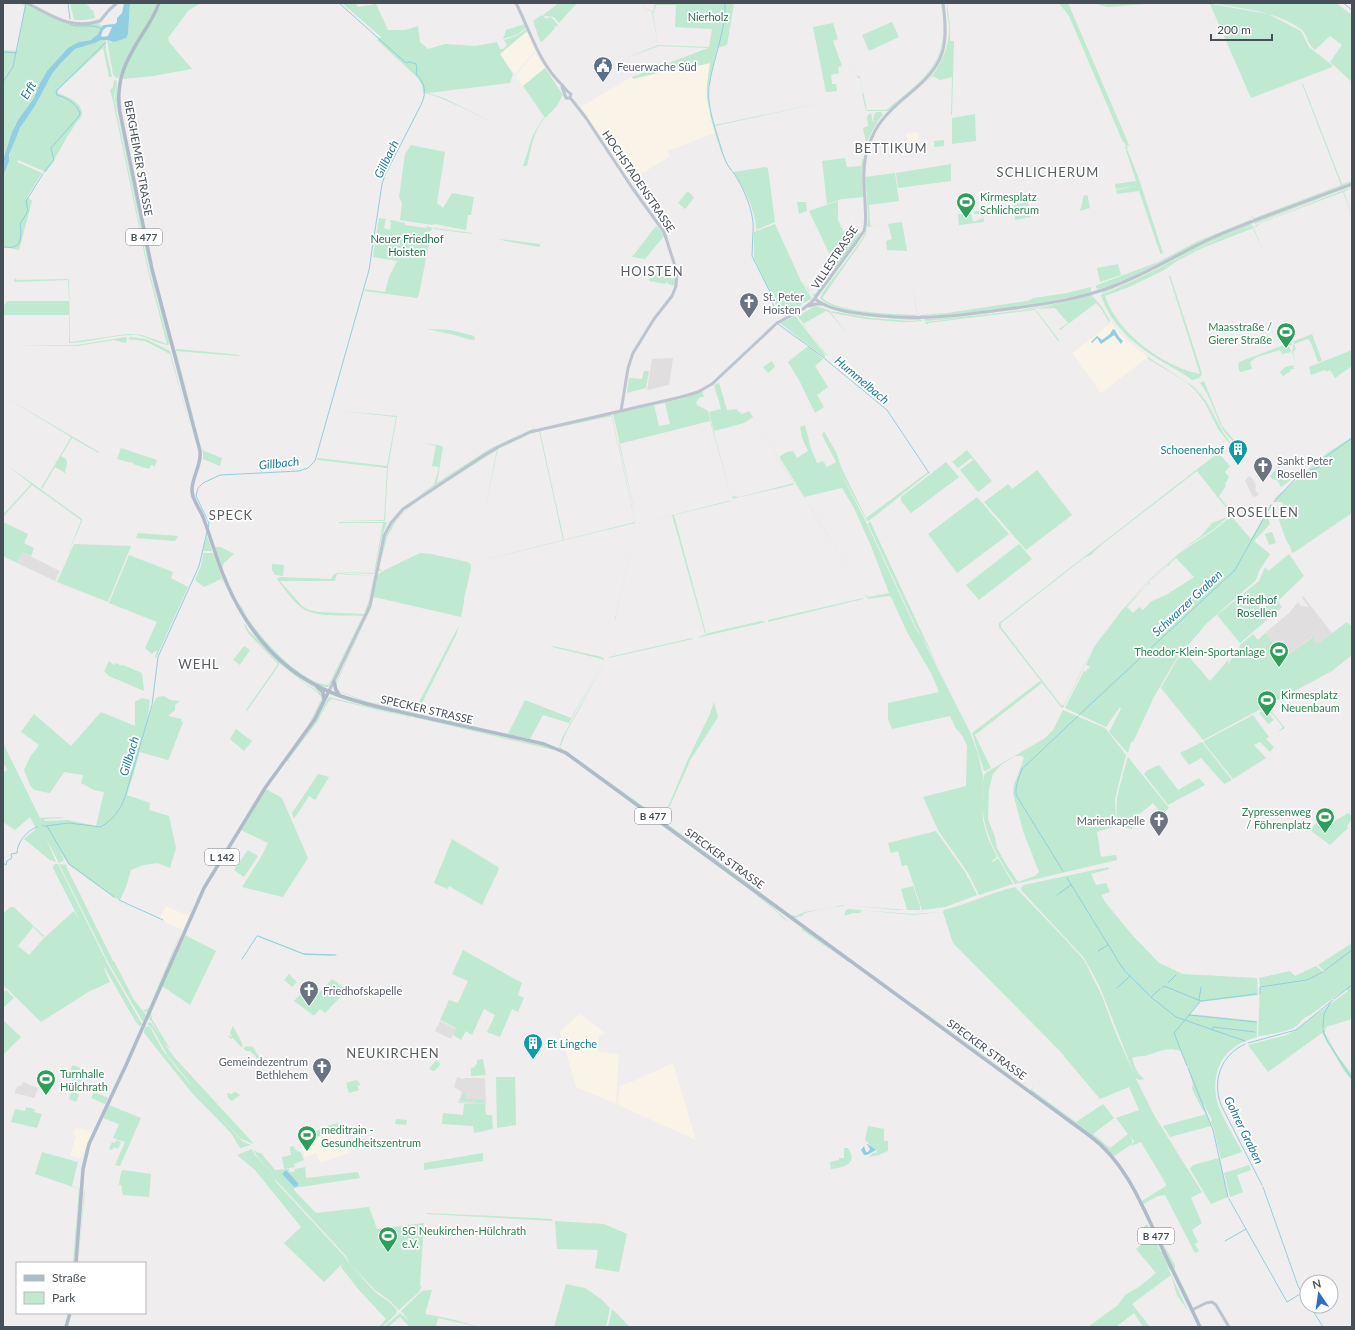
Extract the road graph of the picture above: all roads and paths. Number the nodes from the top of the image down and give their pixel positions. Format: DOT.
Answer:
graph roads {
  1 [pos="28,3"];
  2 [pos="117,3"];
  3 [pos="159,3"];
  4 [pos="516,3"];
  5 [pos="944,3"];
  6 [pos="1352,184"];
  7 [pos="815,299"];
  8 [pos="822,304"];
  9 [pos="807,306"];
  10 [pos="621,411"];
  11 [pos="198,440"];
  12 [pos="334,682"];
  13 [pos="312,683"];
  14 [pos="329,691"];
  15 [pos="341,696"];
  16 [pos="324,702"];
  17 [pos="76,1262"];
  18 [pos="1192,1310"];
  19 [pos="70,1314"];
  20 [pos="66,1327"];
  21 [pos="1200,1327"];
  22 [pos="1229,1327"];
  1 -- 2 [label="main road"];
  3 -- 11 [label="main road, BERGHEIMER STRASSE / B 477"];
  4 -- 10 [label="main road, HOCHSTADENSTRASSE"];
  5 -- 7 [label="main road, VILLESTRASSE / L 142"];
  6 -- 8 [label="main road"];
  7 -- 8 [label="main road"];
  7 -- 9 [label="main road, VILLESTRASSE / L 142"];
  8 -- 9 [label="main road"];
  9 -- 10 [label="main road, VILLESTRASSE / L 142"];
  10 -- 12 [label="main road, VILLESTRASSE / L 142"];
  11 -- 13 [label="main road, SPECKER STRASSE / B 477"];
  12 -- 14 [label="main road, L 142"];
  12 -- 15 [label="main road"];
  13 -- 14 [label="main road, SPECKER STRASSE / B 477"];
  13 -- 16 [label="main road"];
  14 -- 15 [label="main road, SPECKER STRASSE / B 477"];
  14 -- 16 [label="main road, L 142"];
  15 -- 18 [label="main road, SPECKER STRASSE / B 477"];
  16 -- 17 [label="main road, L 142"];
  18 -- 21 [label="main road, B 477"];
  18 -- 22 [label="main road"];
  19 -- 20 [label="main road"];
}
